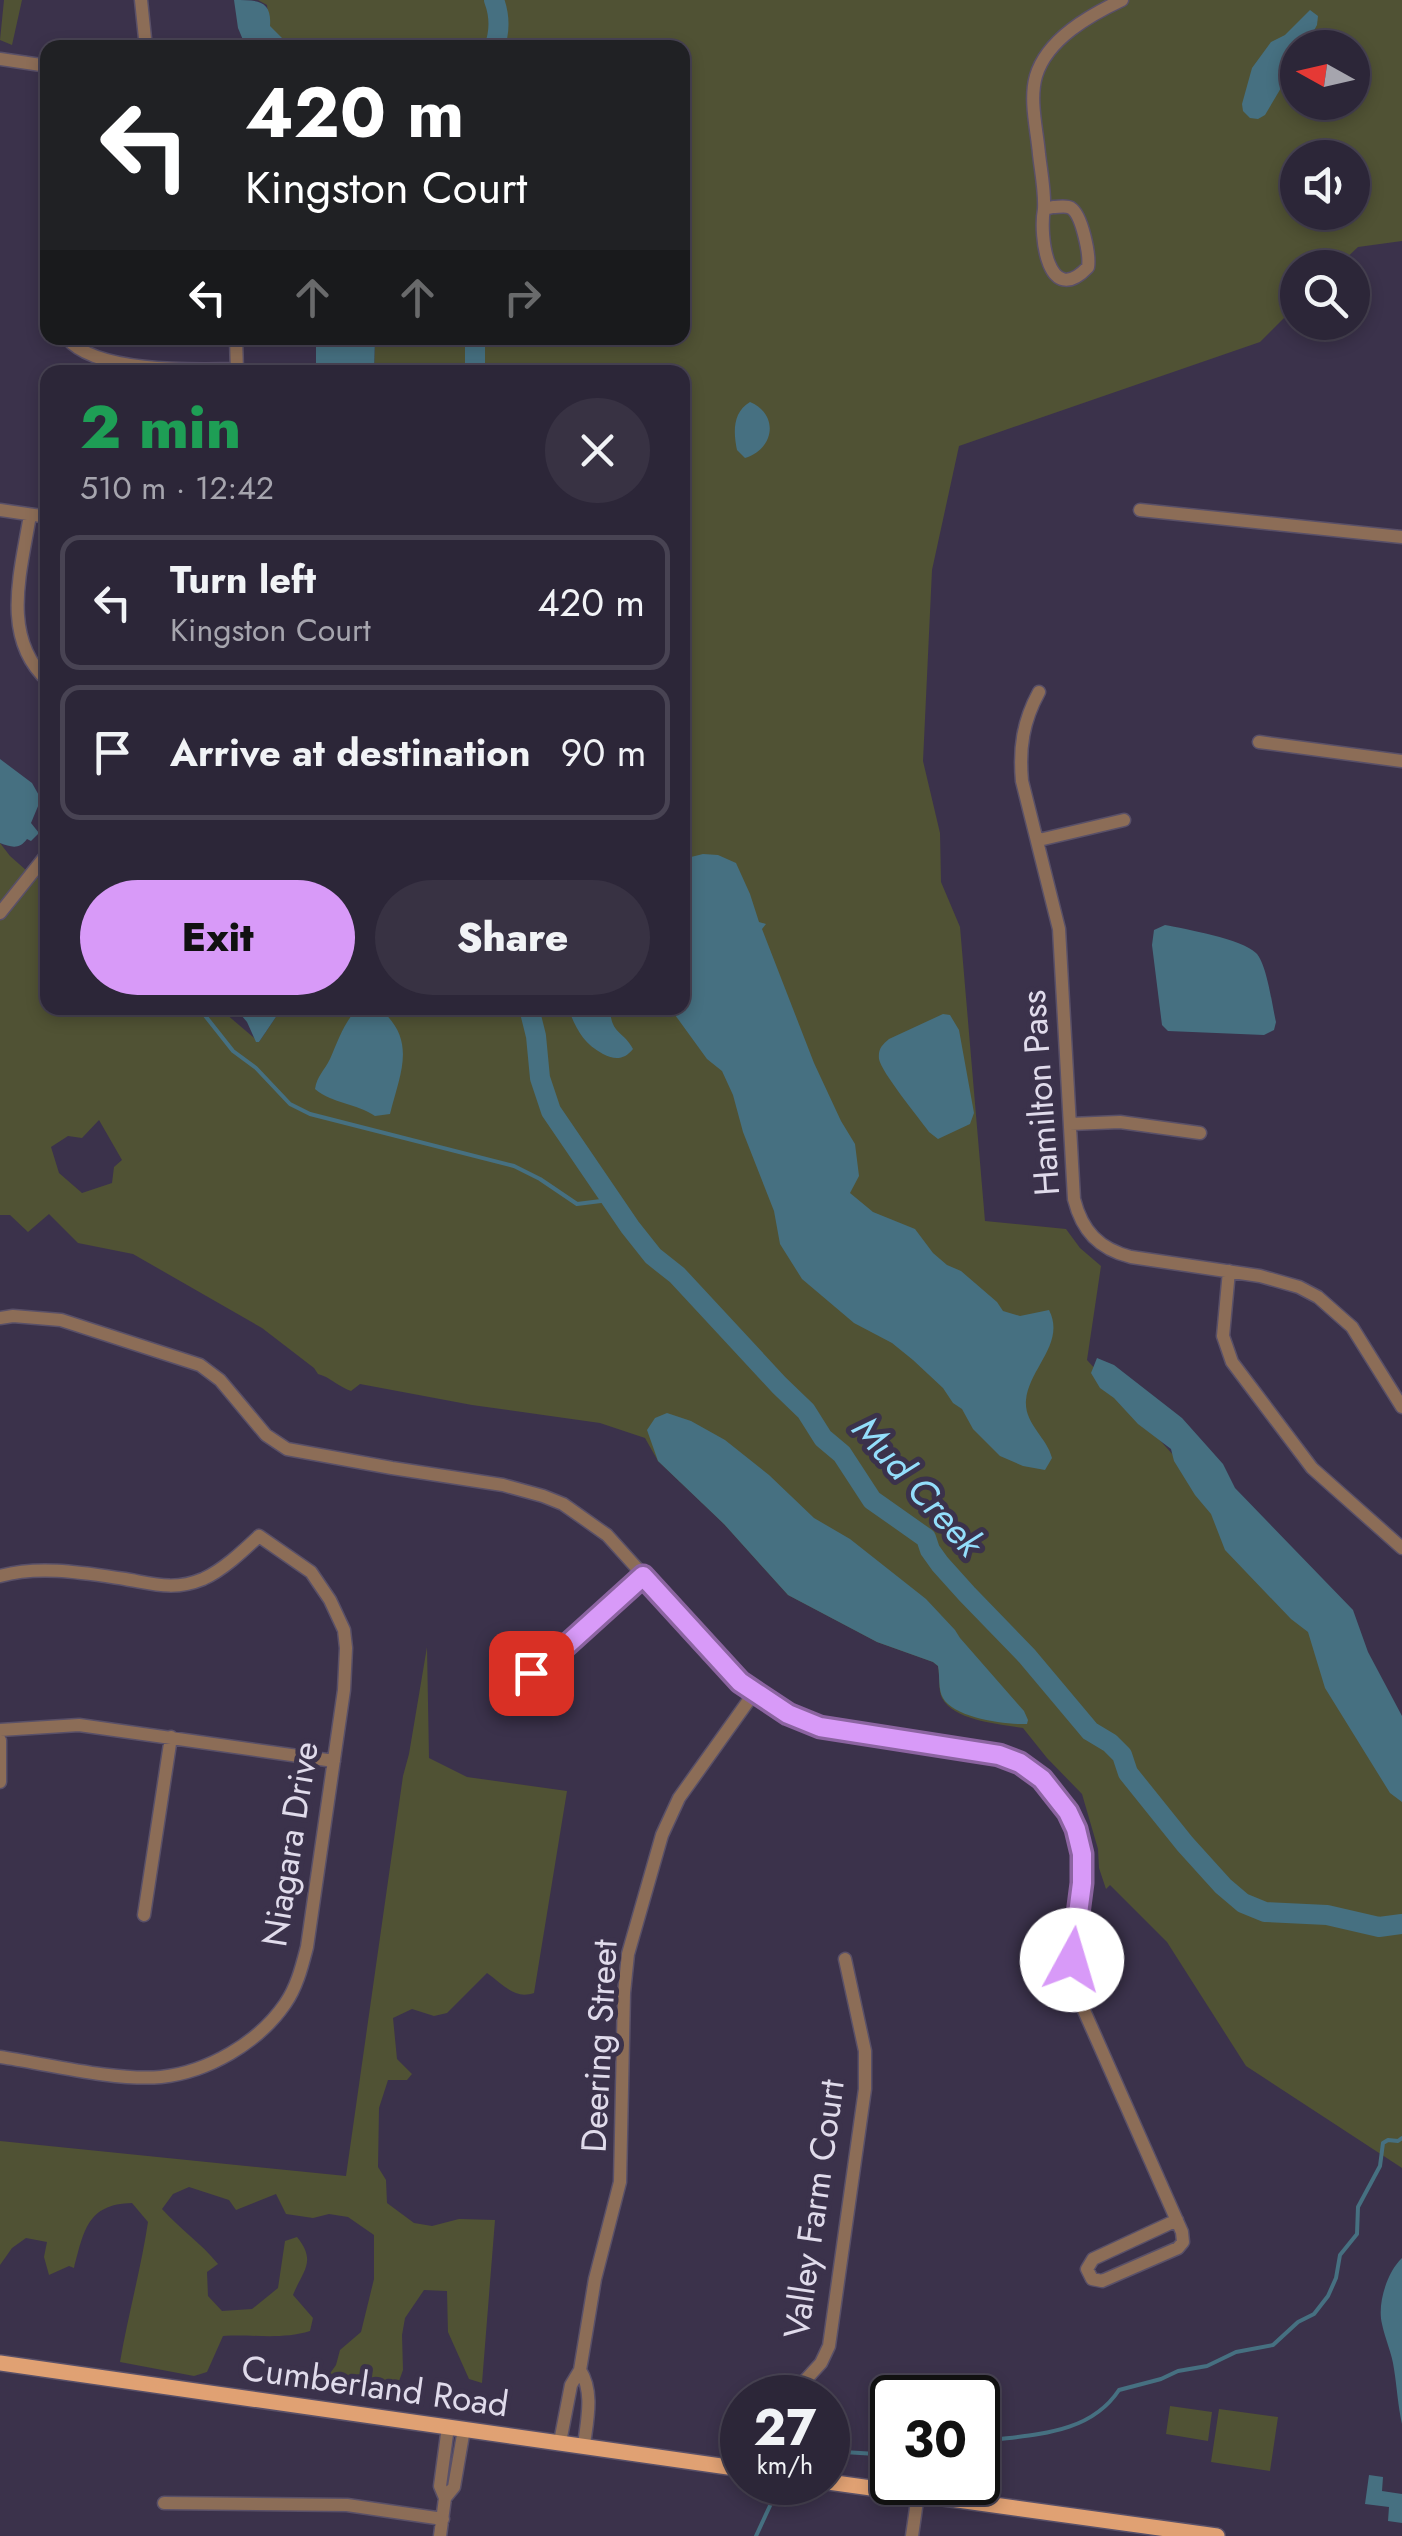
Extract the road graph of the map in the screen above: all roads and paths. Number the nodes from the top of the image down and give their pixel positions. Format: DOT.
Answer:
graph roads {
  1 [pos="141,0"];
  2 [pos="1122,0"];
  3 [pos="145,40"];
  4 [pos="0,59"];
  5 [pos="40,65"];
  6 [pos="1044,209"];
  7 [pos="73,345"];
  8 [pos="141,365"];
  9 [pos="0,510"];
  10 [pos="1140,510"];
  11 [pos="30,514"];
  12 [pos="40,516"];
  13 [pos="1402,536"];
  14 [pos="40,673"];
  15 [pos="1039,692"];
  16 [pos="1259,742"];
  17 [pos="1402,761"];
  18 [pos="1124,820"];
  19 [pos="1039,840"];
  20 [pos="40,863"];
  21 [pos="0,913"];
  22 [pos="1070,1124"];
  23 [pos="1200,1132"];
  24 [pos="1228,1271"];
  25 [pos="0,1318"];
  26 [pos="1402,1407"];
  27 [pos="1402,1548"];
  28 [pos="0,1576"];
  29 [pos="643,1576"];
  30 [pos="520,1678"];
  31 [pos="754,1694"];
  32 [pos="0,1730"];
  33 [pos="171,1737"];
  34 [pos="0,1740"];
  35 [pos="334,1761"];
  36 [pos="0,1782"];
  37 [pos="144,1915"];
  38 [pos="846,1959"];
  39 [pos="0,2057"];
  40 [pos="1176,2220"];
  41 [pos="0,2363"];
  42 [pos="580,2370"];
  43 [pos="810,2375"];
  44 [pos="456,2428"];
  45 [pos="560,2442"];
  46 [pos="584,2445"];
  47 [pos="720,2465"];
  48 [pos="164,2503"];
  49 [pos="916,2505"];
  50 [pos="997,2505"];
  51 [pos="443,2519"];
  52 [pos="440,2536"];
  53 [pos="912,2536"];
  54 [pos="1218,2536"];
  1 -- 3 [label="street"];
  2 -- 6 [label="street"];
  4 -- 5 [label="street"];
  6 -- 6 [label="street"];
  7 -- 8 [label="street"];
  9 -- 11 [label="street"];
  10 -- 13 [label="street"];
  11 -- 12 [label="street"];
  11 -- 14 [label="street"];
  15 -- 19 [label="street, Hamilton Pass"];
  16 -- 17 [label="street"];
  18 -- 19 [label="street"];
  19 -- 22 [label="street, Hamilton Pass"];
  20 -- 21 [label="street"];
  22 -- 23 [label="street"];
  22 -- 24 [label="street, Hamilton Pass"];
  24 -- 26 [label="street, Hamilton Pass"];
  24 -- 27 [label="street"];
  25 -- 29 [label="street"];
  28 -- 35 [label="street, Niagara Drive"];
  29 -- 30 [label="street"];
  29 -- 31 [label="street"];
  31 -- 40 [label="street"];
  31 -- 42 [label="street, Deering Street"];
  32 -- 33 [label="street"];
  33 -- 35 [label="street"];
  33 -- 37 [label="street"];
  34 -- 36 [label="street"];
  35 -- 39 [label="street, Niagara Drive"];
  38 -- 43 [label="street, Valley Farm Court"];
  40 -- 40 [label="street"];
  41 -- 44 [label="main road, Cumberland Road"];
  42 -- 45 [label="street, Deering Street"];
  42 -- 46 [label="street, Deering Street"];
  44 -- 45 [label="main road, Cumberland Road"];
  44 -- 51 [label="street"];
  45 -- 46 [label="main road, Cumberland Road"];
  46 -- 47 [label="main road, Cumberland Road"];
  48 -- 51 [label="street"];
  49 -- 53 [label="street"];
  50 -- 54 [label="main road"];
  51 -- 52 [label="street"];
}
